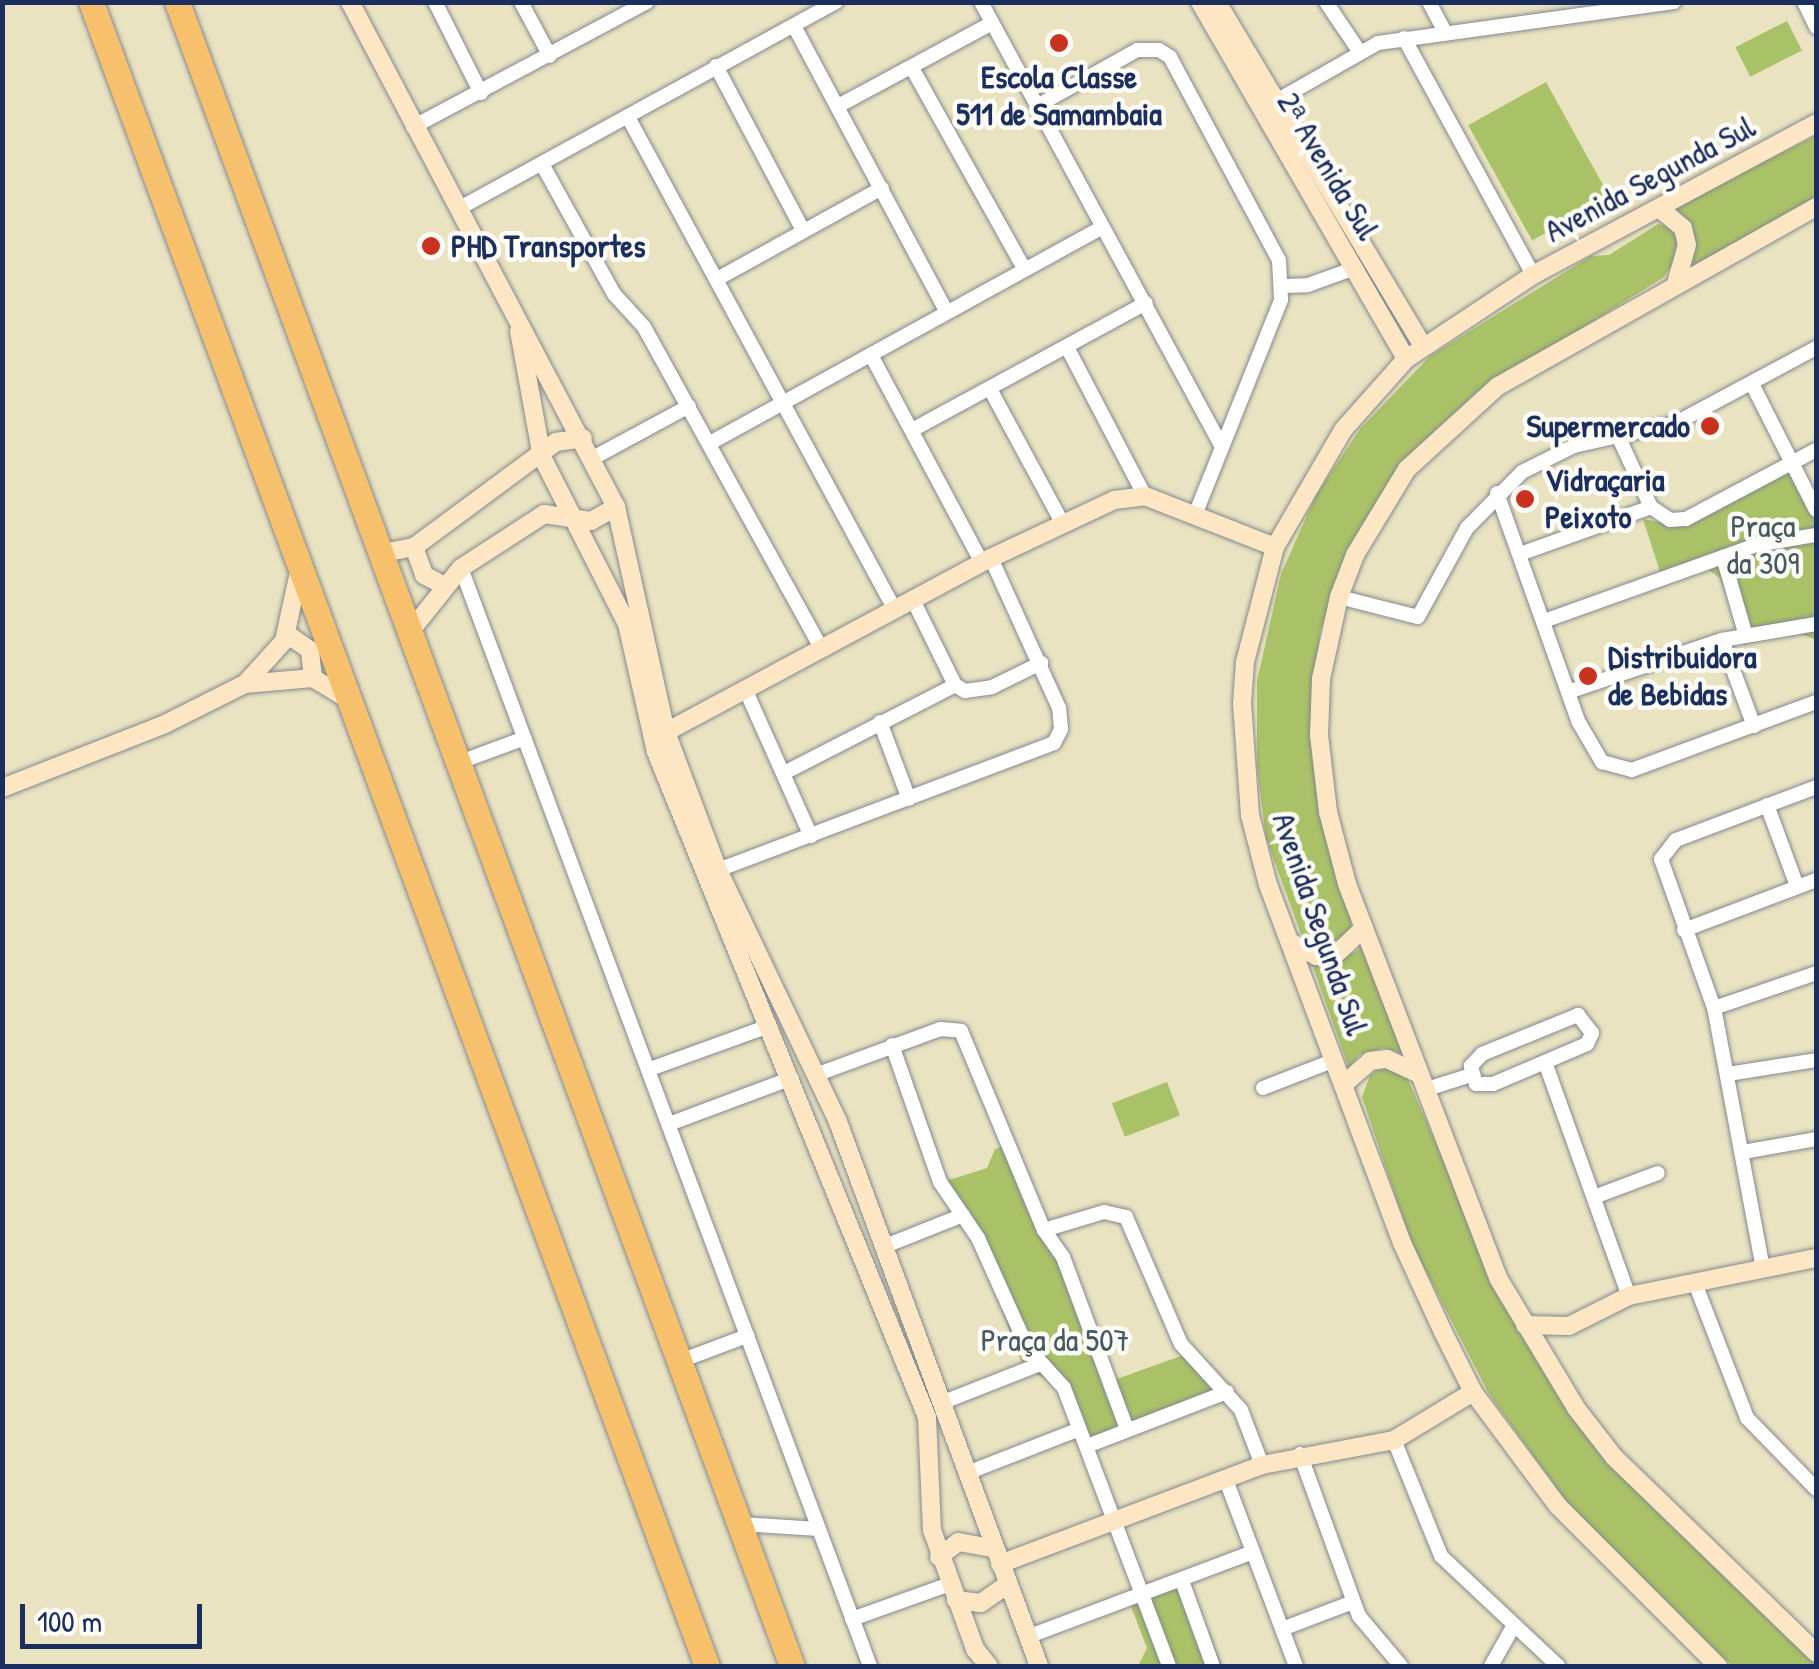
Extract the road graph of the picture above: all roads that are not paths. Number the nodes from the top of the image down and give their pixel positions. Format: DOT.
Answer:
graph roads {
  1 [pos="92,2"];
  2 [pos="177,2"];
  3 [pos="350,2"];
  4 [pos="435,2"];
  5 [pos="521,2"];
  6 [pos="647,2"];
  7 [pos="836,2"];
  8 [pos="980,2"];
  9 [pos="1200,2"];
  10 [pos="1217,2"];
  11 [pos="1326,2"];
  12 [pos="1430,2"];
  13 [pos="1540,2"];
  14 [pos="1674,2"];
  15 [pos="1804,2"];
  16 [pos="1644,4"];
  17 [pos="1548,19"];
  18 [pos="992,24"];
  19 [pos="794,26"];
  20 [pos="1816,27"];
  21 [pos="1445,32"];
  22 [pos="1404,38"];
  23 [pos="1359,51"];
  24 [pos="550,56"];
  25 [pos="716,66"];
  26 [pos="912,68"];
  27 [pos="481,92"];
  28 [pos="838,106"];
  29 [pos="1037,106"];
  30 [pos="1266,107"];
  31 [pos="628,116"];
  32 [pos="1816,123"];
  33 [pos="412,127"];
  34 [pos="542,164"];
  35 [pos="882,188"];
  36 [pos="458,208"];
  37 [pos="1659,208"];
  38 [pos="1816,210"];
  39 [pos="1103,227"];
  40 [pos="803,230"];
  41 [pos="1355,268"];
  42 [pos="1025,270"];
  43 [pos="1533,275"];
  44 [pos="719,278"];
  45 [pos="1676,283"];
  46 [pos="1284,286"];
  47 [pos="1146,304"];
  48 [pos="948,312"];
  49 [pos="518,326"];
  50 [pos="1422,345"];
  51 [pos="1067,347"];
  52 [pos="1816,348"];
  53 [pos="871,356"];
  54 [pos="1406,360"];
  55 [pos="1752,384"];
  56 [pos="990,389"];
  57 [pos="785,402"];
  58 [pos="689,406"];
  59 [pos="912,430"];
  60 [pos="1618,436"];
  61 [pos="583,438"];
  62 [pos="710,443"];
  63 [pos="1222,446"];
  64 [pos="1816,450"];
  65 [pos="542,457"];
  66 [pos="593,458"];
  67 [pos="1793,462"];
  68 [pos="1497,493"];
  69 [pos="1145,496"];
  70 [pos="616,507"];
  71 [pos="1651,507"];
  72 [pos="1816,510"];
  73 [pos="1195,515"];
  74 [pos="575,518"];
  75 [pos="1062,522"];
  76 [pos="1816,535"];
  77 [pos="414,547"];
  78 [pos="1275,547"];
  79 [pos="384,553"];
  80 [pos="1520,554"];
  81 [pos="1723,557"];
  82 [pos="986,560"];
  83 [pos="300,568"];
  84 [pos="461,568"];
  85 [pos="443,585"];
  86 [pos="1339,597"];
  87 [pos="913,600"];
  88 [pos="895,610"];
  89 [pos="1544,621"];
  90 [pos="1816,624"];
  91 [pos="412,629"];
  92 [pos="287,634"];
  93 [pos="1746,636"];
  94 [pos="1722,640"];
  95 [pos="821,648"];
  96 [pos="1040,663"];
  97 [pos="313,678"];
  98 [pos="245,684"];
  99 [pos="955,686"];
  100 [pos="746,691"];
  101 [pos="1568,692"];
  102 [pos="351,701"];
  103 [pos="1816,702"];
  104 [pos="880,722"];
  105 [pos="1754,726"];
  106 [pos="666,732"];
  107 [pos="525,738"];
  108 [pos="460,762"];
  109 [pos="786,772"];
  110 [pos="1816,787"];
  111 [pos="2,788"];
  112 [pos="909,799"];
  113 [pos="1767,805"];
  114 [pos="811,836"];
  115 [pos="718,870"];
  116 [pos="1816,880"];
  117 [pos="1797,886"];
  118 [pos="1364,928"];
  119 [pos="1684,930"];
  120 [pos="1289,942"];
  121 [pos="1816,973"];
  122 [pos="776,990"];
  123 [pos="755,1002"];
  124 [pos="1714,1008"];
  125 [pos="766,1027"];
  126 [pos="892,1045"];
  127 [pos="1334,1060"];
  128 [pos="1816,1060"];
  129 [pos="1545,1062"];
  130 [pos="650,1069"];
  131 [pos="818,1074"];
  132 [pos="1728,1074"];
  133 [pos="1471,1075"];
  134 [pos="792,1078"];
  135 [pos="1420,1081"];
  136 [pos="1344,1084"];
  137 [pos="1262,1088"];
  138 [pos="838,1122"];
  139 [pos="669,1124"];
  140 [pos="816,1132"];
  141 [pos="1816,1139"];
  142 [pos="1743,1152"];
  143 [pos="1658,1173"];
  144 [pos="1594,1198"];
  145 [pos="963,1214"];
  146 [pos="1044,1230"];
  147 [pos="883,1247"];
  148 [pos="1816,1258"];
  149 [pos="1763,1269"];
  150 [pos="1695,1283"];
  151 [pos="1630,1296"];
  152 [pos="1525,1325"];
  153 [pos="1569,1326"];
  154 [pos="747,1336"];
  155 [pos="680,1361"];
  156 [pos="1548,1362"];
  157 [pos="1040,1364"];
  158 [pos="1227,1392"];
  159 [pos="1474,1392"];
  160 [pos="940,1403"];
  161 [pos="1080,1429"];
  162 [pos="1127,1430"];
  163 [pos="1394,1440"];
  164 [pos="1087,1446"];
  165 [pos="1300,1454"];
  166 [pos="1262,1466"];
  167 [pos="967,1474"];
  168 [pos="1226,1480"];
  169 [pos="1816,1490"];
  170 [pos="1113,1521"];
  171 [pos="740,1524"];
  172 [pos="818,1529"];
  173 [pos="1250,1553"];
  174 [pos="997,1556"];
  175 [pos="939,1557"];
  176 [pos="1182,1580"];
  177 [pos="1007,1585"];
  178 [pos="953,1592"];
  179 [pos="1141,1595"];
  180 [pos="1353,1602"];
  181 [pos="852,1619"];
  182 [pos="1513,1628"];
  183 [pos="1282,1629"];
  184 [pos="1028,1637"];
  185 [pos="1816,1653"];
  186 [pos="788,1661"];
  187 [pos="1163,1665"];
  188 [pos="707,1666"];
  189 [pos="870,1666"];
  190 [pos="989,1666"];
  191 [pos="1039,1666"];
  192 [pos="1213,1666"];
  193 [pos="1296,1666"];
  194 [pos="1401,1666"];
  195 [pos="1491,1666"];
  196 [pos="1558,1666"];
  197 [pos="1718,1666"];
  1 -- 83 [label="highway"];
  2 -- 79 [label="highway"];
  3 -- 33 [label="street"];
  4 -- 27 [label="street"];
  5 -- 24 [label="street"];
  6 -- 24 [label="street"];
  7 -- 19 [label="street"];
  8 -- 18 [label="street"];
  9 -- 30 [label="street, 2ᵃ Avenida Sul"];
  10 -- 30 [label="street, 2ᵃ Avenida Sul"];
  11 -- 23 [label="street"];
  12 -- 21 [label="street"];
  13 -- 17 [label="street"];
  14 -- 16 [label="street"];
  15 -- 20 [label="street"];
  16 -- 17 [label="street"];
  17 -- 21 [label="street"];
  18 -- 26 [label="street"];
  18 -- 29 [label="street"];
  19 -- 25 [label="street"];
  19 -- 28 [label="street"];
  21 -- 22 [label="street"];
  22 -- 23 [label="street"];
  22 -- 43 [label="street"];
  23 -- 30 [label="street"];
  24 -- 27 [label="street"];
  25 -- 31 [label="street"];
  25 -- 40 [label="street"];
  26 -- 28 [label="street"];
  26 -- 42 [label="street"];
  27 -- 33 [label="street"];
  28 -- 35 [label="street"];
  29 -- 39 [label="street"];
  29 -- 46 [label="street"];
  30 -- 41 [label="street, 2ᵃ Avenida Sul"];
  30 -- 50 [label="street, 2ᵃ Avenida Sul"];
  31 -- 34 [label="street"];
  31 -- 44 [label="street"];
  32 -- 37 [label="street, Avenida Segunda Sul"];
  33 -- 36 [label="street"];
  34 -- 36 [label="street"];
  34 -- 58 [label="street"];
  35 -- 40 [label="street"];
  35 -- 48 [label="street"];
  36 -- 49 [label="street"];
  37 -- 43 [label="street, Avenida Segunda Sul"];
  37 -- 45 [label="street"];
  38 -- 45 [label="street, Avenida Segunda Sul"];
  39 -- 42 [label="street"];
  39 -- 47 [label="street"];
  40 -- 44 [label="street"];
  41 -- 46 [label="street"];
  41 -- 54 [label="street, 2ᵃ Avenida Sul"];
  42 -- 48 [label="street"];
  43 -- 50 [label="street, Avenida Segunda Sul"];
  44 -- 57 [label="street"];
  45 -- 86 [label="street, Avenida Segunda Sul"];
  46 -- 63 [label="street"];
  47 -- 51 [label="street"];
  47 -- 63 [label="street"];
  48 -- 53 [label="street"];
  49 -- 61 [label="street"];
  49 -- 65 [label="street"];
  50 -- 54 [label="street, Avenida Segunda Sul"];
  51 -- 56 [label="street"];
  51 -- 69 [label="street"];
  52 -- 55 [label="street"];
  53 -- 57 [label="street"];
  53 -- 59 [label="street"];
  54 -- 78 [label="street, Avenida Segunda Sul"];
  55 -- 60 [label="street"];
  55 -- 67 [label="street"];
  56 -- 59 [label="street"];
  56 -- 75 [label="street"];
  57 -- 62 [label="street"];
  57 -- 88 [label="street"];
  58 -- 62 [label="street"];
  58 -- 66 [label="street"];
  59 -- 82 [label="street"];
  60 -- 68 [label="street"];
  60 -- 71 [label="street"];
  61 -- 65 [label="street"];
  61 -- 66 [label="street"];
  62 -- 95 [label="street"];
  63 -- 73 [label="street"];
  64 -- 67 [label="street"];
  65 -- 74 [label="street"];
  65 -- 77 [label="street"];
  66 -- 70 [label="street"];
  67 -- 71 [label="street"];
  67 -- 72 [label="street"];
  68 -- 80 [label="street"];
  68 -- 86 [label="street"];
  69 -- 73 [label="street"];
  69 -- 75 [label="street"];
  70 -- 74 [label="street"];
  70 -- 106 [label="street"];
  71 -- 80 [label="street"];
  73 -- 78 [label="street"];
  74 -- 84 [label="street"];
  74 -- 123 [label="street"];
  75 -- 82 [label="street"];
  76 -- 81 [label="street"];
  77 -- 79 [label="street"];
  77 -- 85 [label="street"];
  78 -- 120 [label="street, Avenida Segunda Sul"];
  79 -- 91 [label="highway"];
  80 -- 89 [label="street"];
  81 -- 89 [label="street"];
  81 -- 93 [label="street"];
  82 -- 87 [label="street"];
  82 -- 96 [label="street"];
  83 -- 92 [label="street"];
  83 -- 102 [label="highway"];
  84 -- 85 [label="street"];
  84 -- 107 [label="street"];
  85 -- 91 [label="street"];
  86 -- 118 [label="street, Avenida Segunda Sul"];
  87 -- 88 [label="street"];
  87 -- 99 [label="street"];
  88 -- 95 [label="street"];
  89 -- 101 [label="street"];
  90 -- 93 [label="street"];
  91 -- 108 [label="highway"];
  92 -- 97 [label="street"];
  92 -- 98 [label="street"];
  93 -- 94 [label="street"];
  94 -- 101 [label="street"];
  94 -- 105 [label="street"];
  95 -- 100 [label="street"];
  96 -- 99 [label="street"];
  96 -- 112 [label="street"];
  97 -- 98 [label="street"];
  97 -- 102 [label="street"];
  98 -- 111 [label="street"];
  99 -- 104 [label="street"];
  100 -- 106 [label="street"];
  100 -- 109 [label="street"];
  101 -- 105 [label="street"];
  102 -- 188 [label="highway"];
  103 -- 105 [label="street"];
  104 -- 109 [label="street"];
  104 -- 112 [label="street"];
  106 -- 115 [label="street"];
  107 -- 108 [label="street"];
  107 -- 130 [label="street"];
  108 -- 155 [label="highway"];
  109 -- 114 [label="street"];
  110 -- 113 [label="street"];
  112 -- 114 [label="street"];
  113 -- 117 [label="street"];
  113 -- 119 [label="street"];
  114 -- 115 [label="street"];
  115 -- 122 [label="street"];
  116 -- 117 [label="street"];
  117 -- 119 [label="street"];
  118 -- 120 [label="street"];
  118 -- 135 [label="street, Avenida Segunda Sul"];
  119 -- 124 [label="street"];
  120 -- 127 [label="street, Avenida Segunda Sul"];
  121 -- 124 [label="street"];
  122 -- 123 [label="street"];
  122 -- 131 [label="street"];
  123 -- 125 [label="street"];
  124 -- 132 [label="street"];
  125 -- 130 [label="street"];
  125 -- 134 [label="street"];
  126 -- 131 [label="street"];
  126 -- 145 [label="street"];
  126 -- 146 [label="street"];
  127 -- 136 [label="street, Avenida Segunda Sul"];
  127 -- 137 [label="street"];
  128 -- 132 [label="street"];
  129 -- 133 [label="street"];
  129 -- 133 [label="street"];
  129 -- 144 [label="street"];
  130 -- 139 [label="street"];
  131 -- 138 [label="street"];
  132 -- 142 [label="street"];
  133 -- 135 [label="street"];
  134 -- 139 [label="street"];
  134 -- 140 [label="street"];
  135 -- 136 [label="street"];
  135 -- 152 [label="street, Avenida Segunda Sul"];
  136 -- 159 [label="street, Avenida Segunda Sul"];
  138 -- 140 [label="street"];
  138 -- 147 [label="street"];
  139 -- 154 [label="street"];
  140 -- 175 [label="street"];
  141 -- 142 [label="street"];
  142 -- 149 [label="street"];
  143 -- 144 [label="street"];
  144 -- 151 [label="street"];
  145 -- 147 [label="street"];
  145 -- 157 [label="street"];
  146 -- 158 [label="street"];
  146 -- 162 [label="street"];
  147 -- 160 [label="street"];
  148 -- 149 [label="street"];
  149 -- 150 [label="street"];
  150 -- 151 [label="street"];
  150 -- 169 [label="street"];
  151 -- 153 [label="street"];
  152 -- 153 [label="street"];
  152 -- 156 [label="street, Avenida Segunda Sul"];
  153 -- 156 [label="street"];
  154 -- 155 [label="street"];
  154 -- 172 [label="street"];
  155 -- 171 [label="highway"];
  156 -- 185 [label="street, Avenida Segunda Sul"];
  157 -- 160 [label="street"];
  157 -- 161 [label="street"];
  158 -- 162 [label="street"];
  158 -- 166 [label="street"];
  159 -- 163 [label="street"];
  159 -- 197 [label="street, Avenida Segunda Sul"];
  160 -- 167 [label="street"];
  161 -- 164 [label="street"];
  161 -- 167 [label="street"];
  162 -- 164 [label="street"];
  163 -- 165 [label="street"];
  163 -- 182 [label="street"];
  164 -- 170 [label="street"];
  165 -- 166 [label="street"];
  165 -- 180 [label="street"];
  166 -- 168 [label="street"];
  167 -- 174 [label="street"];
  168 -- 170 [label="street"];
  168 -- 173 [label="street"];
  170 -- 174 [label="street"];
  170 -- 179 [label="street"];
  171 -- 172 [label="street"];
  171 -- 186 [label="highway"];
  172 -- 181 [label="street"];
  173 -- 176 [label="street"];
  173 -- 183 [label="street"];
  174 -- 175 [label="street"];
  174 -- 177 [label="street"];
  175 -- 178 [label="street"];
  176 -- 179 [label="street"];
  176 -- 192 [label="street"];
  177 -- 178 [label="street"];
  177 -- 184 [label="street"];
  178 -- 181 [label="street"];
  178 -- 190 [label="street"];
  179 -- 184 [label="street"];
  179 -- 187 [label="street"];
  180 -- 183 [label="street"];
  180 -- 194 [label="street"];
  181 -- 189 [label="street"];
  182 -- 195 [label="street"];
  182 -- 196 [label="street"];
  183 -- 193 [label="street"];
  184 -- 191 [label="street"];
}
